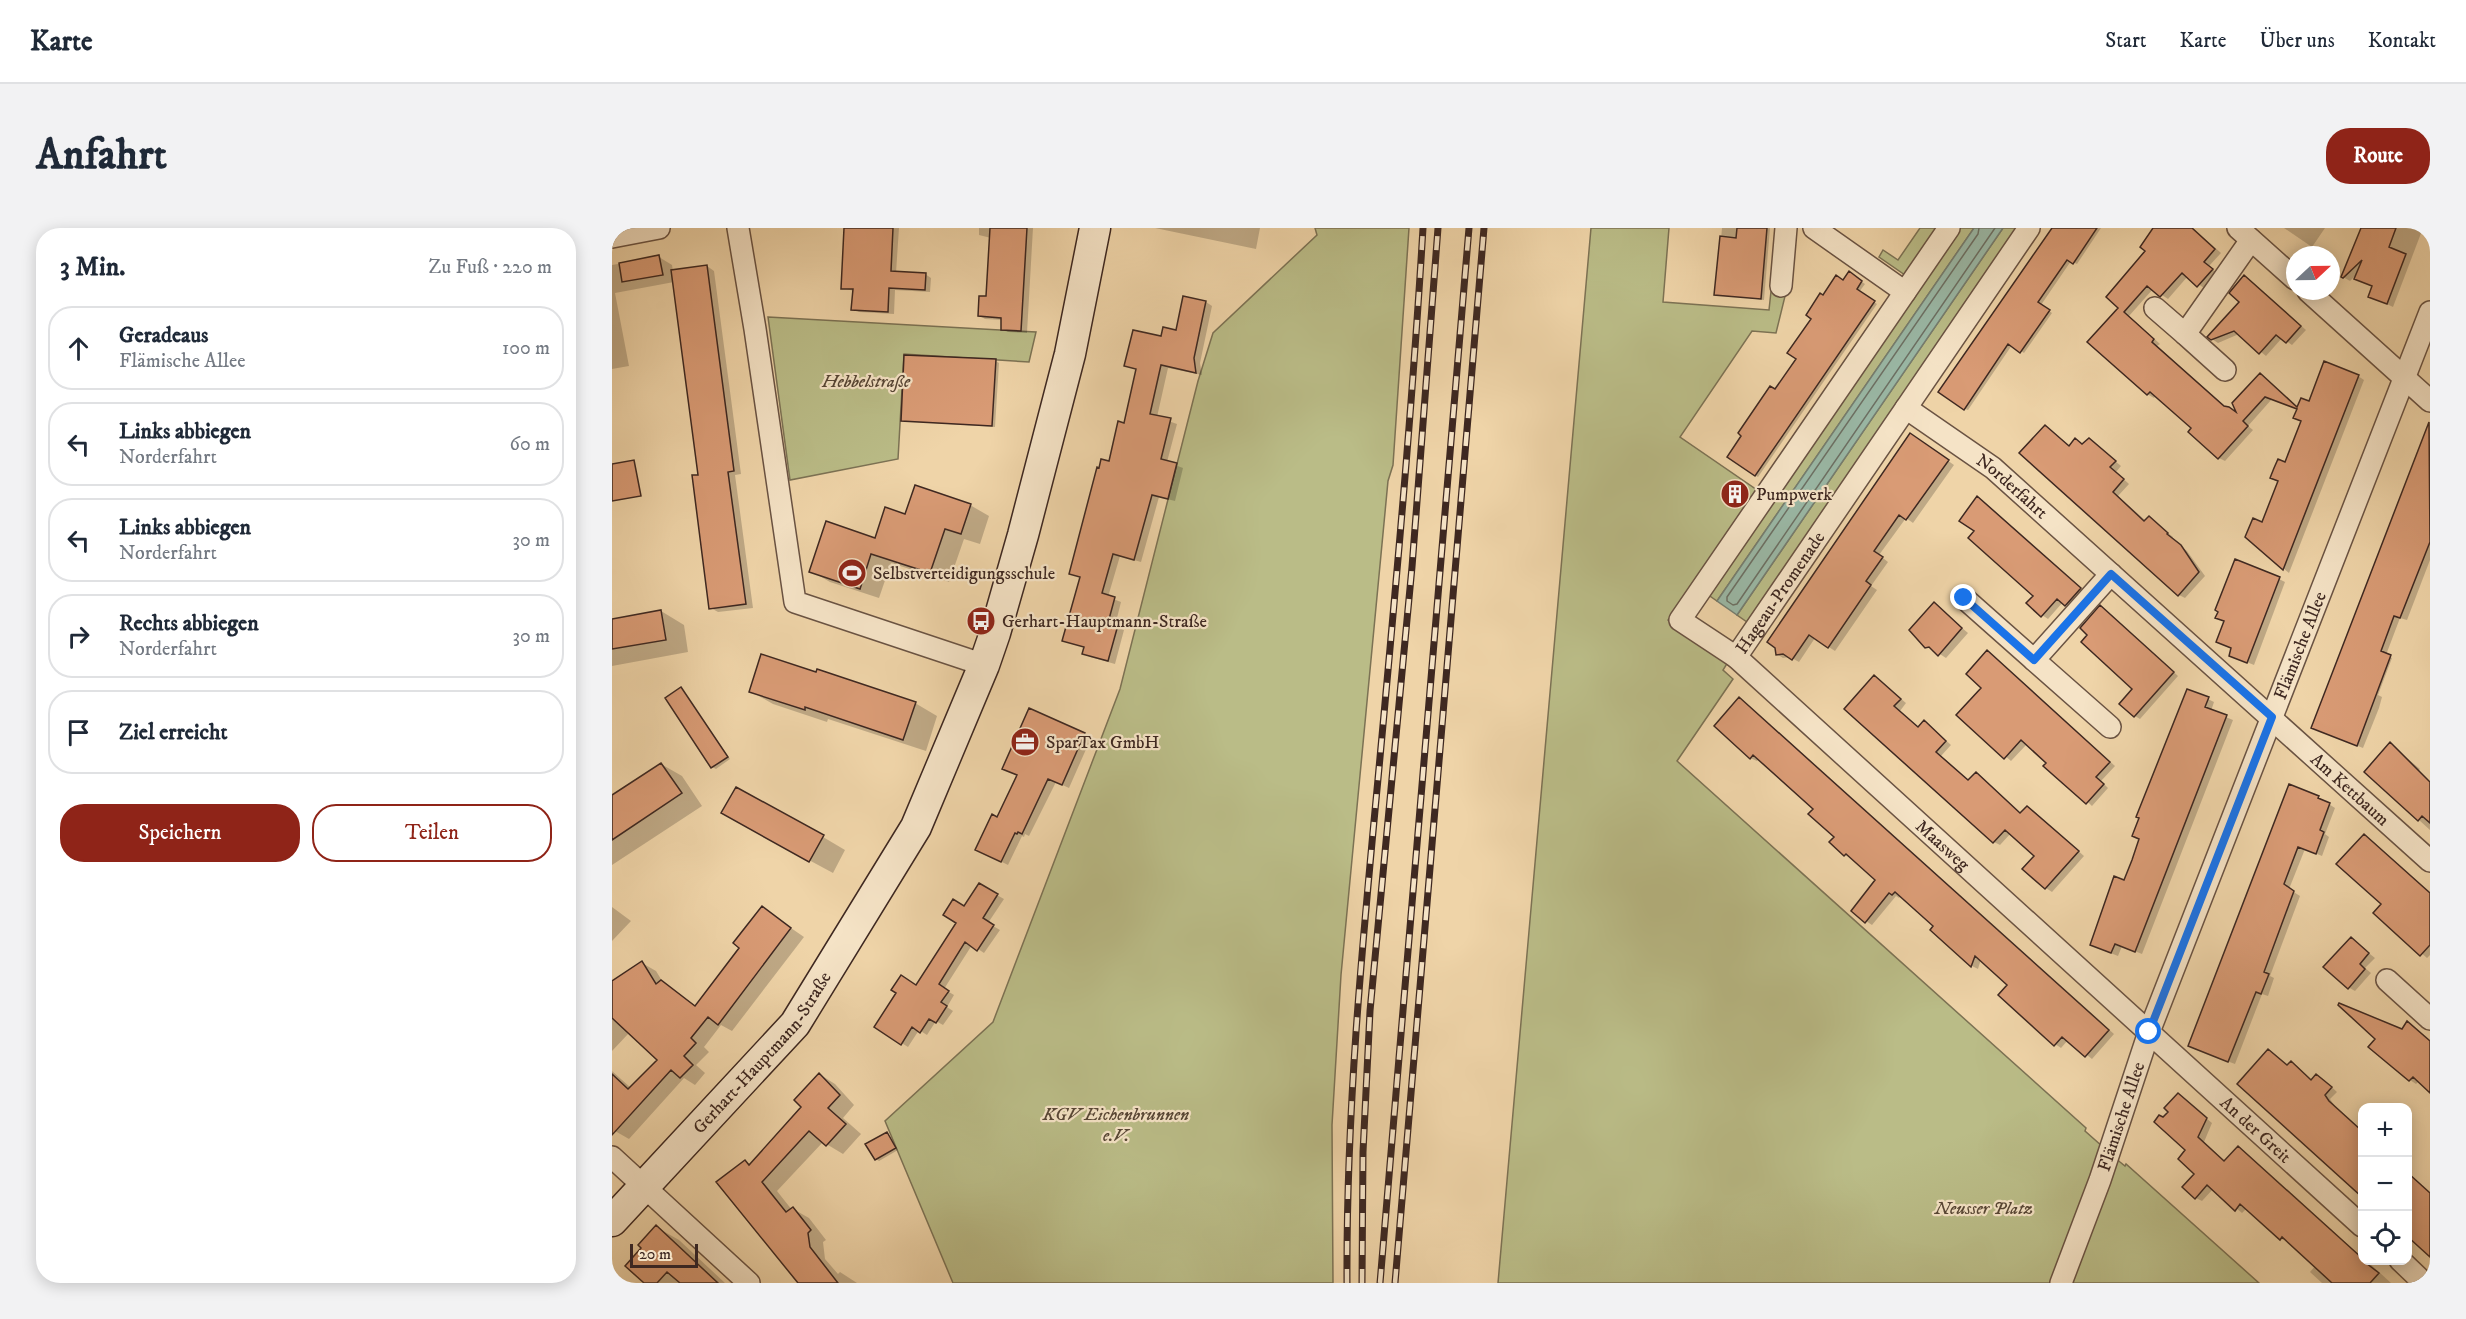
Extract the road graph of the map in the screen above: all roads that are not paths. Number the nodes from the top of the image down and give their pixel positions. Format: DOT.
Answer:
graph roads {
  1 [pos="659,228"];
  2 [pos="738,228"];
  3 [pos="1095,228"];
  4 [pos="1786,228"];
  5 [pos="1815,228"];
  6 [pos="1949,228"];
  7 [pos="2030,228"];
  8 [pos="2245,234"];
  9 [pos="612,237"];
  10 [pos="2286,271"];
  11 [pos="1781,286"];
  12 [pos="1905,292"];
  13 [pos="2318,300"];
  14 [pos="2155,308"];
  15 [pos="2430,312"];
  16 [pos="2185,334"];
  17 [pos="2225,370"];
  18 [pos="2405,379"];
  19 [pos="2430,401"];
  20 [pos="1906,408"];
  21 [pos="2111,574"];
  22 [pos="1964,598"];
  23 [pos="1736,657"];
  24 [pos="2034,660"];
  25 [pos="984,666"];
  26 [pos="2272,717"];
  27 [pos="2110,728"];
  28 [pos="2430,861"];
  29 [pos="2387,980"];
  30 [pos="2430,1019"];
  31 [pos="2149,1032"];
  32 [pos="612,1157"];
  33 [pos="643,1186"];
  34 [pos="612,1221"];
  35 [pos="2358,1222"];
  36 [pos="2405,1265"];
  37 [pos="749,1283"];
  38 [pos="2061,1283"];
  39 [pos="2424,1283"];
  1 -- 9 [label="street"];
  2 -- 25 [label="street"];
  3 -- 25 [label="street, Gerhart-Hauptmann-Straße"];
  4 -- 11 [label="street"];
  5 -- 12 [label="street"];
  6 -- 12 [label="street, Hageau-Promenade"];
  7 -- 20 [label="street, Hageau-Promenade"];
  8 -- 10 [label="street"];
  8 -- 16 [label="street"];
  12 -- 23 [label="street, Hageau-Promenade"];
  13 -- 18 [label="street"];
  14 -- 16 [label="street"];
  15 -- 18 [label="street, Flämische Allee"];
  16 -- 17 [label="street"];
  18 -- 19 [label="street"];
  18 -- 26 [label="street, Flämische Allee"];
  20 -- 21 [label="street, Norderfahrt"];
  20 -- 23 [label="street, Hageau-Promenade"];
  21 -- 24 [label="street"];
  21 -- 26 [label="street, Norderfahrt"];
  22 -- 24 [label="street"];
  23 -- 31 [label="street, Maasweg"];
  24 -- 27 [label="street"];
  25 -- 33 [label="street, Gerhart-Hauptmann-Straße"];
  26 -- 28 [label="street, Am Kettbaum"];
  26 -- 31 [label="street, Flämische Allee"];
  29 -- 30 [label="street"];
  31 -- 35 [label="street, An der Greit"];
  31 -- 38 [label="street, Flämische Allee"];
  32 -- 33 [label="street"];
  33 -- 34 [label="street, Gerhart-Hauptmann-Straße"];
  33 -- 37 [label="street"];
  36 -- 39 [label="street"];
}
